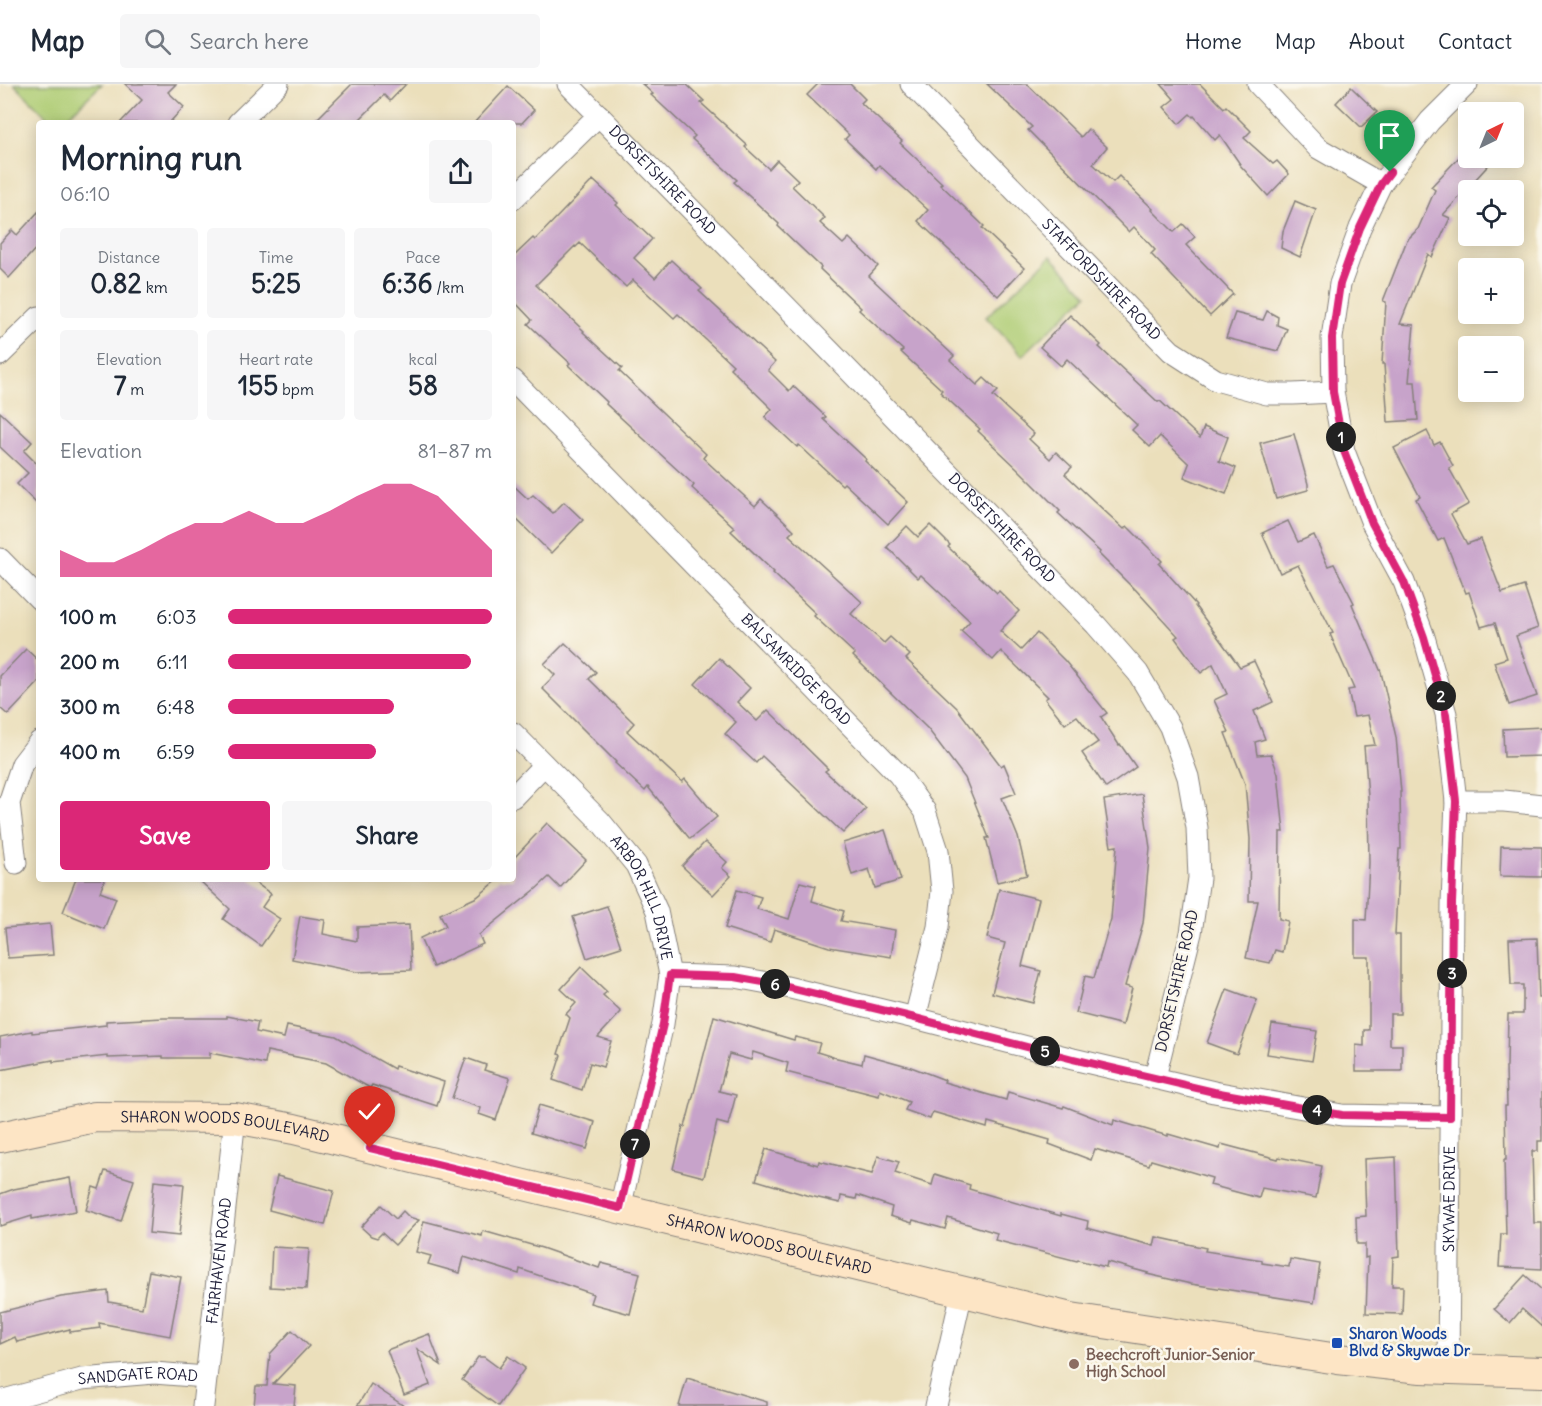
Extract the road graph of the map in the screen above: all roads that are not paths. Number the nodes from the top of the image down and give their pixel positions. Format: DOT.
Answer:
graph roads {
  1 [pos="278,84"];
  2 [pos="568,84"];
  3 [pos="911,84"];
  4 [pos="1258,84"];
  5 [pos="1467,84"];
  6 [pos="599,115"];
  7 [pos="241,120"];
  8 [pos="1381,184"];
  9 [pos="516,196"];
  10 [pos="36,320"];
  11 [pos="0,356"];
  12 [pos="516,383"];
  13 [pos="1333,392"];
  14 [pos="0,559"];
  15 [pos="36,596"];
  16 [pos="516,736"];
  17 [pos="36,746"];
  18 [pos="544,765"];
  19 [pos="516,794"];
  20 [pos="1456,801"];
  21 [pos="1542,805"];
  22 [pos="16,863"];
  23 [pos="670,975"];
  24 [pos="915,1018"];
  25 [pos="1155,1077"];
  26 [pos="1450,1117"];
  27 [pos="236,1118"];
  28 [pos="0,1137"];
  29 [pos="620,1208"];
  30 [pos="962,1292"];
  31 [pos="1448,1370"];
  32 [pos="1542,1372"];
  33 [pos="206,1377"];
  34 [pos="0,1401"];
  35 [pos="203,1406"];
  36 [pos="936,1406"];
  1 -- 7 [label="street"];
  2 -- 6 [label="street, DORSETSHIRE ROAD"];
  3 -- 13 [label="street, STAFFORDSHIRE ROAD"];
  4 -- 8 [label="street"];
  5 -- 8 [label="street, SKYWAE DRIVE"];
  6 -- 9 [label="street"];
  6 -- 25 [label="street, DORSETSHIRE ROAD"];
  8 -- 13 [label="street, SKYWAE DRIVE"];
  10 -- 11 [label="street"];
  12 -- 24 [label="street, BALSAMRIDGE ROAD"];
  13 -- 20 [label="street, SKYWAE DRIVE"];
  14 -- 15 [label="street"];
  16 -- 18 [label="street, ARBOR HILL DRIVE"];
  17 -- 22 [label="street"];
  18 -- 19 [label="street"];
  18 -- 23 [label="street, ARBOR HILL DRIVE"];
  20 -- 21 [label="street"];
  20 -- 26 [label="street, SKYWAE DRIVE"];
  23 -- 24 [label="street"];
  23 -- 29 [label="street, ARBOR HILL DRIVE"];
  24 -- 25 [label="street"];
  25 -- 26 [label="street"];
  26 -- 31 [label="street, SKYWAE DRIVE"];
  27 -- 28 [label="street, SHARON WOODS BOULEVARD"];
  27 -- 29 [label="street, SHARON WOODS BOULEVARD"];
  27 -- 33 [label="street, FAIRHAVEN ROAD"];
  29 -- 30 [label="street, SHARON WOODS BOULEVARD"];
  30 -- 31 [label="street, SHARON WOODS BOULEVARD"];
  30 -- 36 [label="street"];
  31 -- 32 [label="street, SHARON WOODS BOULEVARD"];
  33 -- 34 [label="street, SANDGATE ROAD"];
  33 -- 35 [label="street, FAIRHAVEN ROAD"];
}
